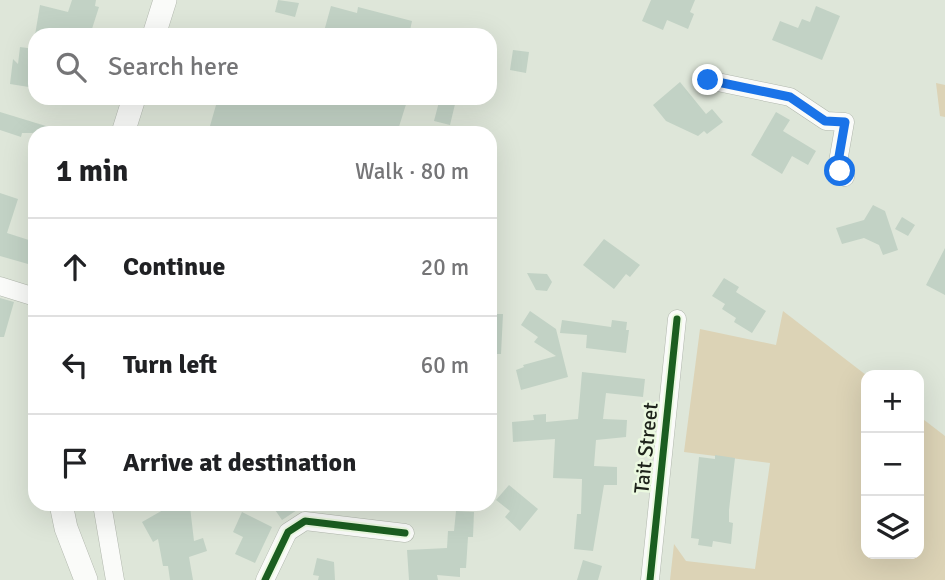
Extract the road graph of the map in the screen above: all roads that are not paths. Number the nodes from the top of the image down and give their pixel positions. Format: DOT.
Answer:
graph roads {
  1 [pos="165,0"];
  2 [pos="156,28"];
  3 [pos="708,80"];
  4 [pos="132,105"];
  5 [pos="125,126"];
  6 [pos="845,177"];
  7 [pos="0,286"];
  8 [pos="28,295"];
  9 [pos="677,319"];
  10 [pos="62,511"];
  11 [pos="103,511"];
  12 [pos="405,533"];
  13 [pos="86,580"];
  14 [pos="115,580"];
  15 [pos="265,580"];
  16 [pos="650,580"];
  1 -- 2 [label="main road"];
  3 -- 6 [label="street"];
  4 -- 5 [label="main road"];
  7 -- 8 [label="street"];
  9 -- 16 [label="street, Tait Street"];
  10 -- 13 [label="main road"];
  11 -- 14 [label="street"];
  12 -- 15 [label="street"];
}
